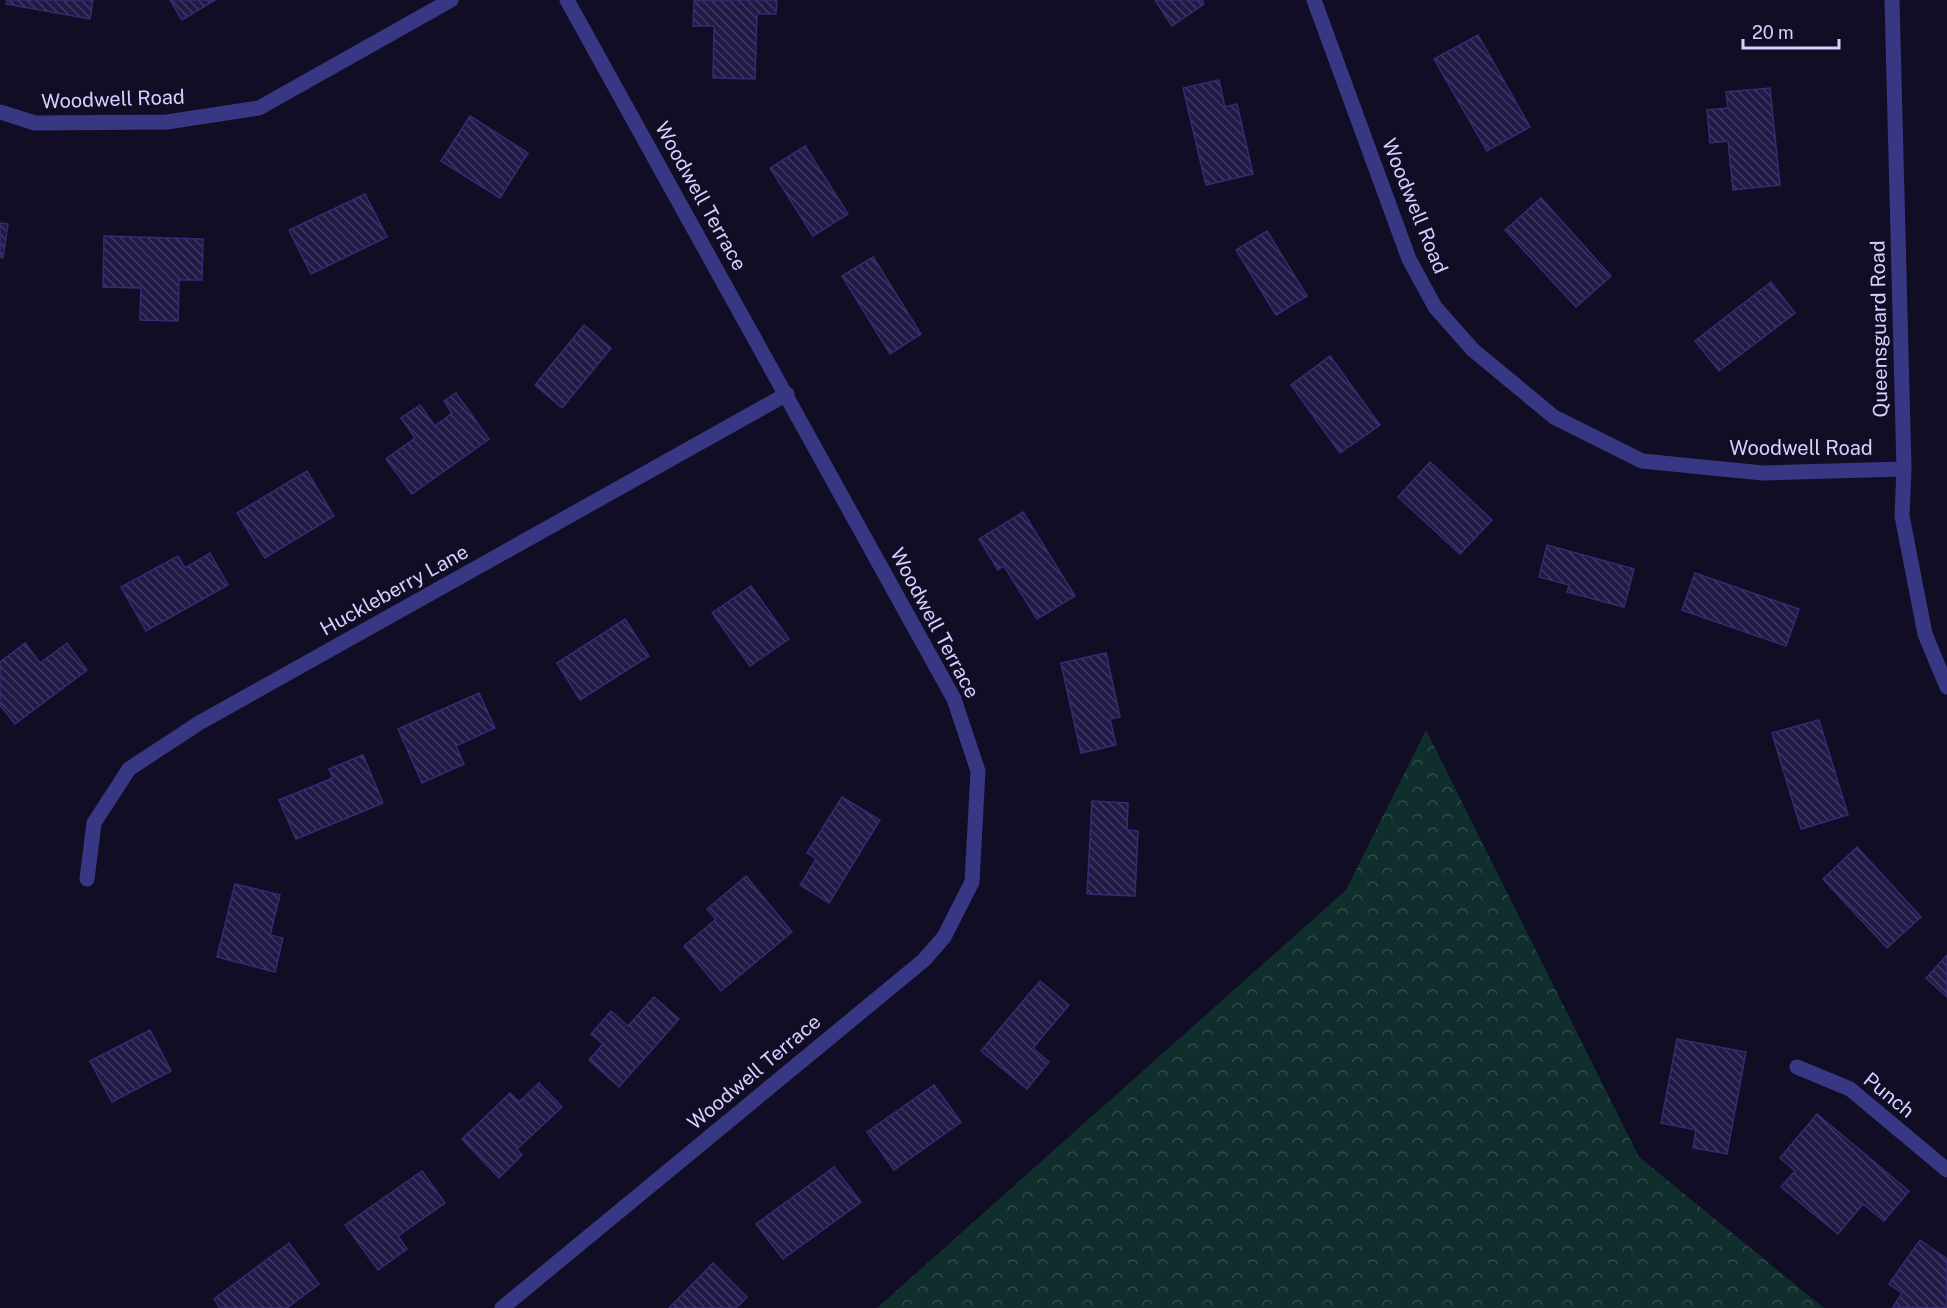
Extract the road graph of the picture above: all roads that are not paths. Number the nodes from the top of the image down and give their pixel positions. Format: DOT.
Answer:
graph roads {
  1 [pos="451,0"];
  2 [pos="567,0"];
  3 [pos="1314,0"];
  4 [pos="1892,0"];
  5 [pos="0,112"];
  6 [pos="787,394"];
  7 [pos="1904,469"];
  8 [pos="1947,687"];
  9 [pos="87,879"];
  10 [pos="1797,1067"];
  11 [pos="1947,1170"];
  12 [pos="502,1308"];
  1 -- 5 [label="street, Woodwell Road"];
  2 -- 6 [label="street, Woodwell Terrace"];
  3 -- 7 [label="street, Woodwell Road"];
  4 -- 7 [label="street, Queensguard Road"];
  6 -- 9 [label="street, Huckleberry Lane"];
  6 -- 12 [label="street, Woodwell Terrace"];
  7 -- 8 [label="street, Queensguard Road"];
  10 -- 11 [label="street, Punch"];
}
